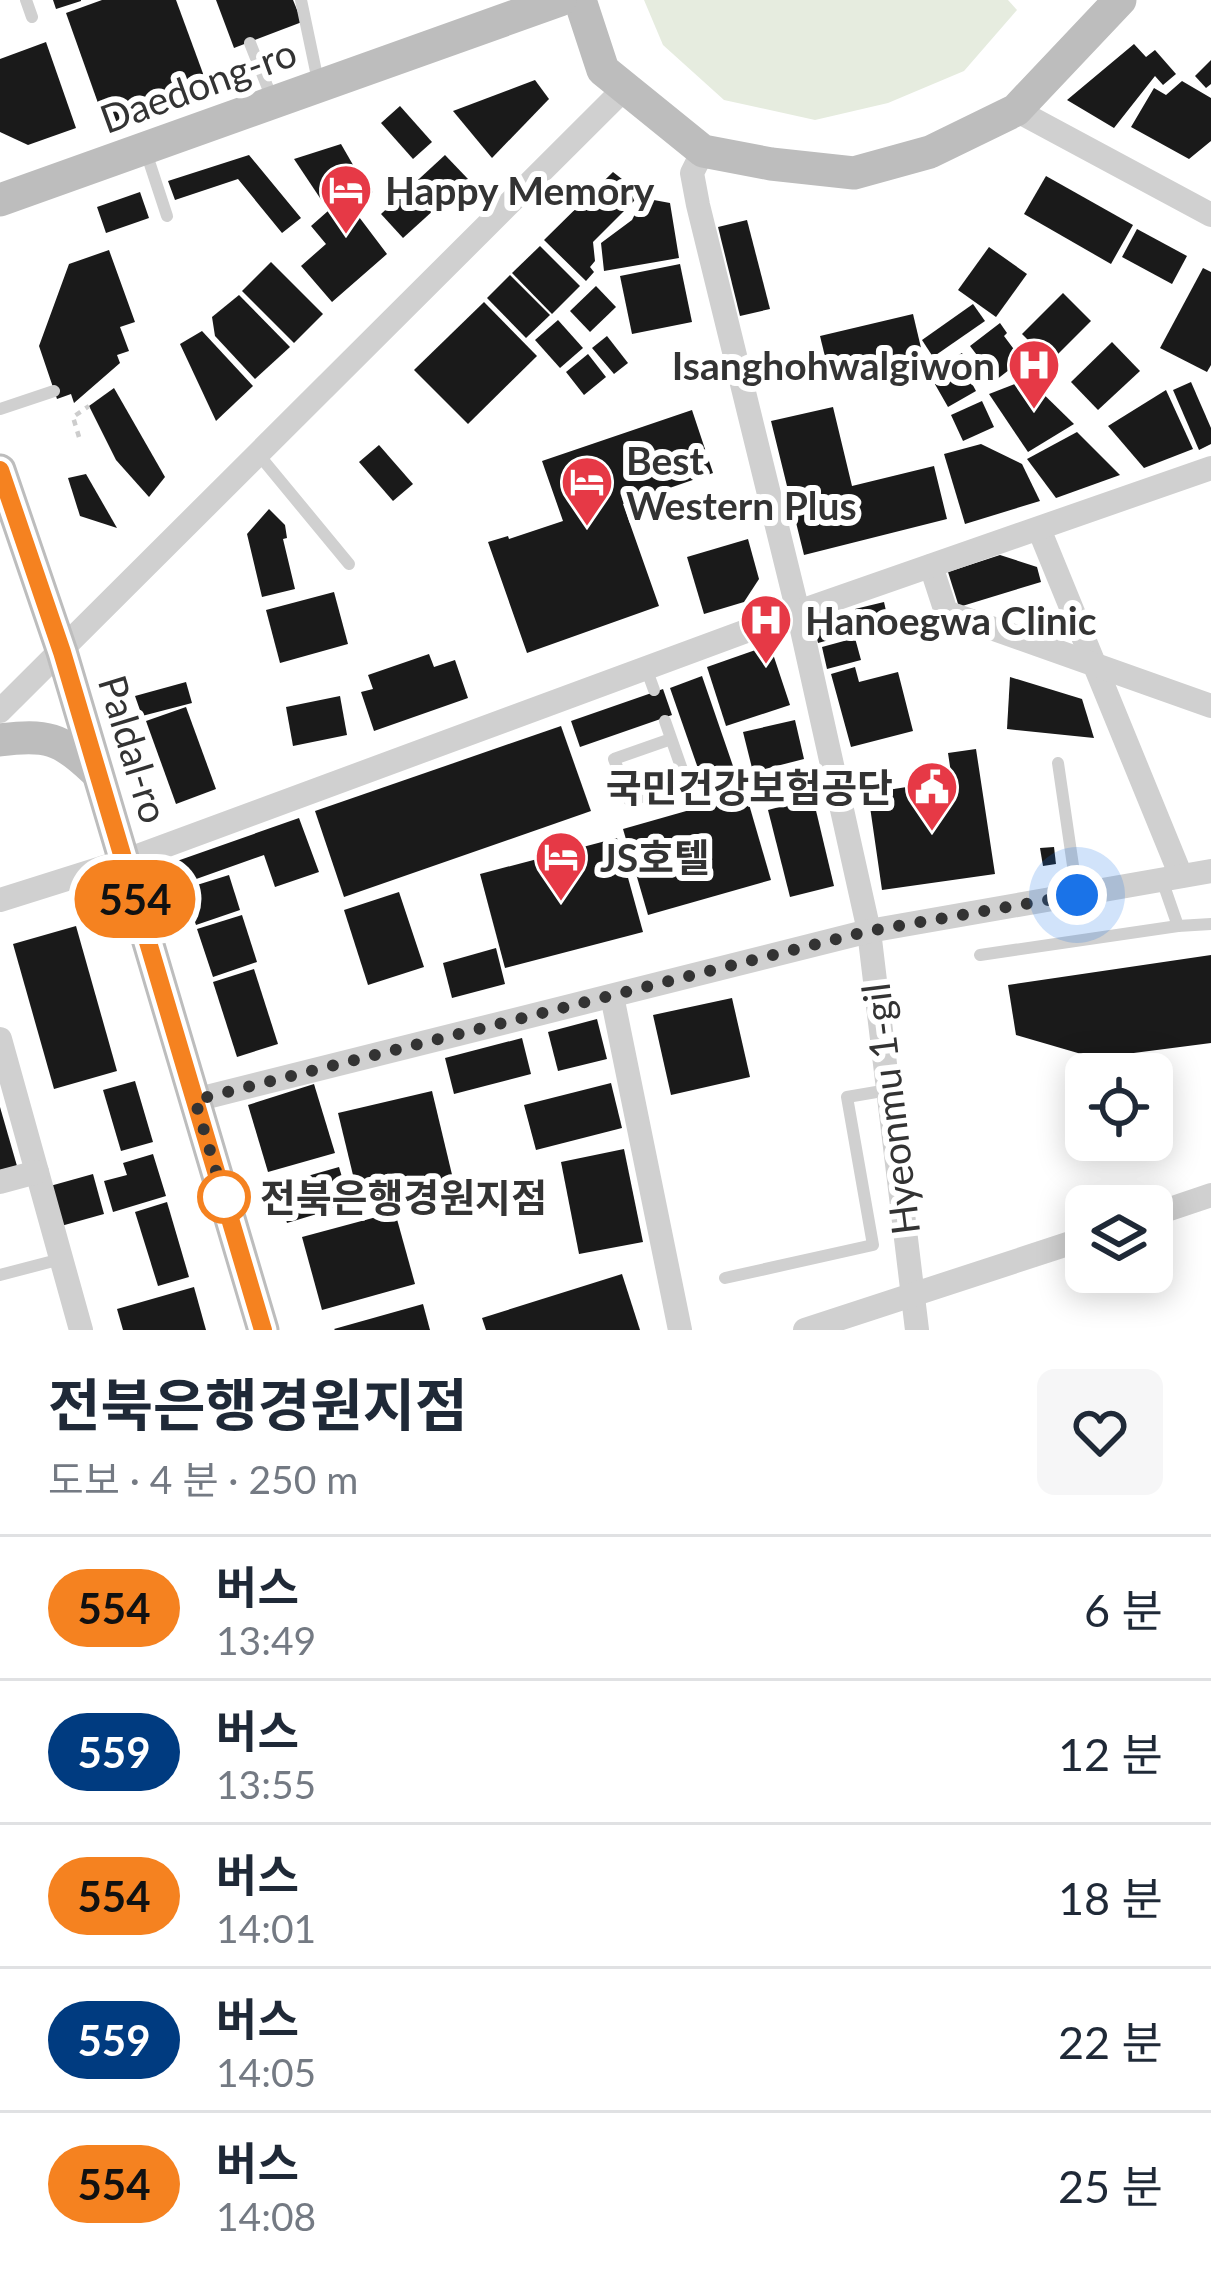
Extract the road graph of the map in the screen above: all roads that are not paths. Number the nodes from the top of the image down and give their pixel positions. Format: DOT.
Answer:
graph roads {
  1 [pos="26,0"];
  2 [pos="301,0"];
  3 [pos="560,0"];
  4 [pos="580,0"];
  5 [pos="1120,0"];
  6 [pos="32,17"];
  7 [pos="250,43"];
  8 [pos="319,86"];
  9 [pos="624,89"];
  10 [pos="273,102"];
  11 [pos="1016,110"];
  12 [pos="145,148"];
  13 [pos="703,151"];
  14 [pos="0,200"];
  15 [pos="1211,215"];
  16 [pos="167,216"];
  17 [pos="53,391"];
  18 [pos="0,409"];
  19 [pos="259,455"];
  20 [pos="1211,469"];
  21 [pos="0,470"];
  22 [pos="1039,529"];
  23 [pos="349,564"];
  24 [pos="931,566"];
  25 [pos="797,612"];
  26 [pos="62,652"];
  27 [pos="1095,666"];
  28 [pos="1211,706"];
  29 [pos="0,711"];
  30 [pos="664,721"];
  31 [pos="671,739"];
  32 [pos="0,740"];
  33 [pos="1058,763"];
  34 [pos="98,774"];
  35 [pos="124,862"];
  36 [pos="1211,871"];
  37 [pos="1172,878"];
  38 [pos="1077,895"];
  39 [pos="0,900"];
  40 [pos="1211,924"];
  41 [pos="1178,926"];
  42 [pos="869,931"];
  43 [pos="980,955"];
  44 [pos="612,996"];
  45 [pos="0,1039"];
  46 [pos="888,1090"];
  47 [pos="195,1100"];
  48 [pos="37,1172"];
  49 [pos="0,1183"];
  50 [pos="1211,1195"];
  51 [pos="1173,1208"];
  52 [pos="1065,1245"];
  53 [pos="61,1259"];
  54 [pos="0,1276"];
  55 [pos="725,1278"];
  56 [pos="913,1297"];
  57 [pos="81,1330"];
  58 [pos="263,1330"];
  59 [pos="680,1330"];
  60 [pos="805,1330"];
  61 [pos="917,1330"];
  1 -- 6 [label="lane"];
  2 -- 8 [label="lane"];
  3 -- 8 [label="street, Daedong-ro"];
  4 -- 9 [label="street"];
  5 -- 11 [label="street"];
  7 -- 10 [label="lane"];
  8 -- 10 [label="street, Daedong-ro"];
  9 -- 13 [label="street"];
  9 -- 19 [label="street"];
  10 -- 12 [label="street, Daedong-ro"];
  11 -- 13 [label="street"];
  11 -- 15 [label="street"];
  12 -- 14 [label="street, Daedong-ro"];
  12 -- 16 [label="lane"];
  13 -- 25 [label="street, Hyeonmu 1-gil"];
  17 -- 18 [label="lane"];
  19 -- 23 [label="lane"];
  19 -- 26 [label="street"];
  20 -- 22 [label="street"];
  21 -- 26 [label="street, Paldal-ro"];
  22 -- 24 [label="street"];
  22 -- 27 [label="street"];
  24 -- 25 [label="street"];
  24 -- 27 [label="street"];
  25 -- 35 [label="street"];
  25 -- 42 [label="street, Hyeonmu 1-gil"];
  26 -- 29 [label="street"];
  26 -- 34 [label="street, Paldal-ro"];
  27 -- 28 [label="street"];
  27 -- 37 [label="street"];
  30 -- 31 [label="lane"];
  31 -- 31 [label="lane"];
  32 -- 34 [label="street"];
  33 -- 38 [label="lane"];
  34 -- 35 [label="street, Paldal-ro"];
  35 -- 39 [label="street"];
  35 -- 47 [label="street, Paldal-ro"];
  36 -- 37 [label="street"];
  37 -- 38 [label="street"];
  37 -- 41 [label="lane"];
  38 -- 42 [label="street"];
  40 -- 41 [label="lane"];
  41 -- 43 [label="lane"];
  42 -- 44 [label="street"];
  42 -- 46 [label="street, Hyeonmu 1-gil"];
  44 -- 47 [label="street"];
  44 -- 59 [label="street"];
  45 -- 48 [label="street"];
  46 -- 55 [label="lane"];
  46 -- 56 [label="street, Hyeonmu 1-gil"];
  47 -- 58 [label="street, Paldal-ro"];
  48 -- 49 [label="street"];
  48 -- 53 [label="street"];
  50 -- 51 [label="street"];
  52 -- 56 [label="street"];
  53 -- 54 [label="lane"];
  53 -- 57 [label="street"];
  56 -- 60 [label="street"];
  56 -- 61 [label="street, Hyeonmu 1-gil"];
}
